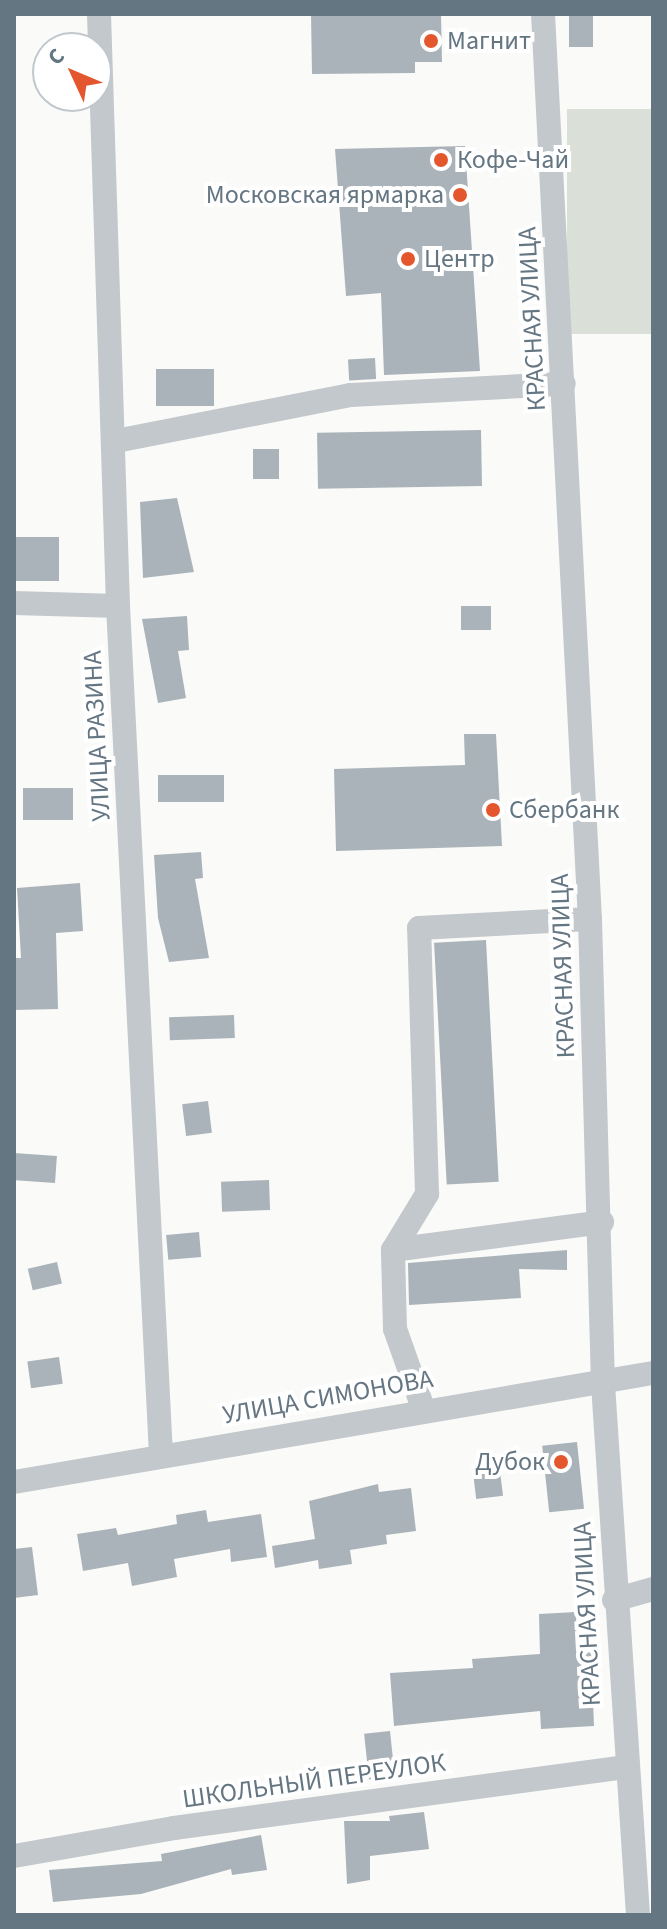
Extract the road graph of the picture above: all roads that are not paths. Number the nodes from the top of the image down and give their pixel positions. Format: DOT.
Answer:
graph roads {
  1 [pos="99,14"];
  2 [pos="543,14"];
  3 [pos="564,384"];
  4 [pos="116,441"];
  5 [pos="14,603"];
  6 [pos="118,606"];
  7 [pos="590,919"];
  8 [pos="602,1222"];
  9 [pos="393,1250"];
  10 [pos="653,1373"];
  11 [pos="603,1384"];
  12 [pos="423,1408"];
  13 [pos="161,1454"];
  14 [pos="14,1482"];
  15 [pos="653,1589"];
  16 [pos="614,1600"];
  17 [pos="623,1767"];
  18 [pos="14,1856"];
  19 [pos="638,1915"];
  1 -- 4 [label="street, УЛИЦА РАЗИНА"];
  2 -- 3 [label="street, КРАСНАЯ УЛИЦА"];
  3 -- 4 [label="street"];
  3 -- 7 [label="street, КРАСНАЯ УЛИЦА"];
  4 -- 6 [label="street, УЛИЦА РАЗИНА"];
  5 -- 6 [label="street"];
  6 -- 13 [label="street, УЛИЦА РАЗИНА"];
  7 -- 8 [label="street, КРАСНАЯ УЛИЦА"];
  7 -- 9 [label="street"];
  8 -- 9 [label="street"];
  8 -- 11 [label="street, КРАСНАЯ УЛИЦА"];
  9 -- 12 [label="street"];
  10 -- 11 [label="street, УЛИЦА СИМОНОВА"];
  11 -- 12 [label="street, УЛИЦА СИМОНОВА"];
  11 -- 16 [label="street, КРАСНАЯ УЛИЦА"];
  12 -- 13 [label="street, УЛИЦА СИМОНОВА"];
  13 -- 14 [label="street, УЛИЦА СИМОНОВА"];
  15 -- 16 [label="street"];
  16 -- 17 [label="street, КРАСНАЯ УЛИЦА"];
  17 -- 18 [label="street, ШКОЛЬНЫЙ ПЕРЕУЛОК"];
  17 -- 19 [label="street, КРАСНАЯ УЛИЦА"];
}
